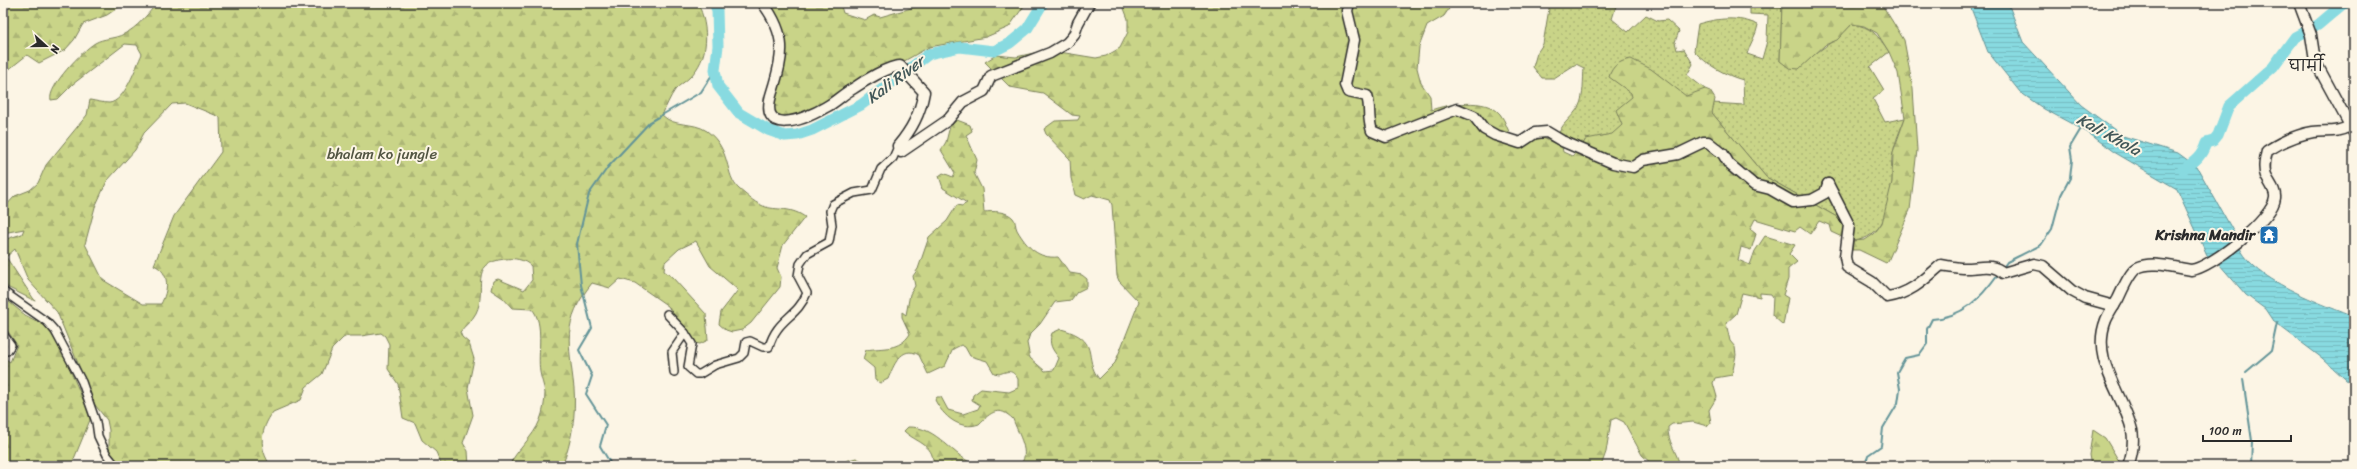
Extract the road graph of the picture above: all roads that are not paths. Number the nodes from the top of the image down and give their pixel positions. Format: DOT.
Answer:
graph roads {
  1 [pos="763,3"];
  2 [pos="1089,3"];
  3 [pos="1350,3"];
  4 [pos="2299,3"];
  5 [pos="2352,130"];
  6 [pos="897,148"];
  7 [pos="3,291"];
  8 [pos="2114,306"];
  9 [pos="667,314"];
  10 [pos="684,333"];
  11 [pos="3,334"];
  12 [pos="3,352"];
  13 [pos="674,372"];
  14 [pos="116,466"];
  15 [pos="2128,466"];
  1 -- 6 [label="street"];
  2 -- 6 [label="street"];
  3 -- 8 [label="street"];
  4 -- 5 [label="street"];
  5 -- 8 [label="street"];
  6 -- 10 [label="street"];
  7 -- 14 [label="street"];
  8 -- 15 [label="street"];
  9 -- 10 [label="street"];
  10 -- 13 [label="street"];
  11 -- 12 [label="street"];
}
